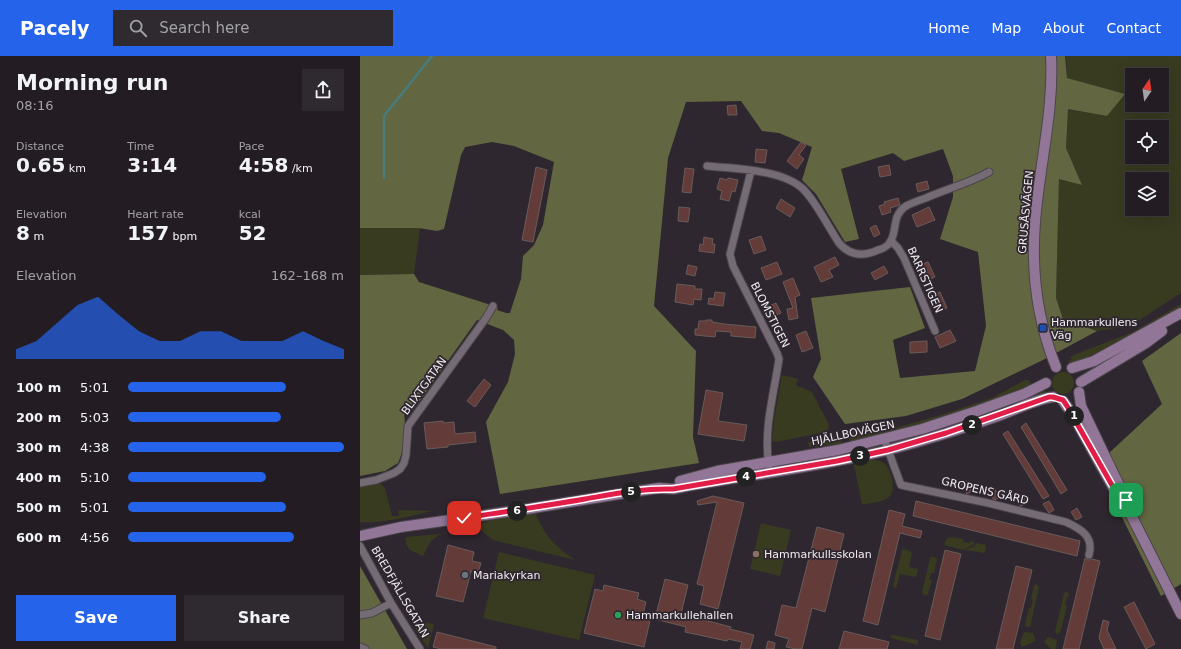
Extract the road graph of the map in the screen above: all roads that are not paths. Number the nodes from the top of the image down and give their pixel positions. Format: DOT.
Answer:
graph roads {
  1 [pos="1051,56"];
  2 [pos="707,166"];
  3 [pos="751,171"];
  4 [pos="989,172"];
  5 [pos="891,241"];
  6 [pos="493,306"];
  7 [pos="1181,313"];
  8 [pos="1181,317"];
  9 [pos="935,330"];
  10 [pos="1056,367"];
  11 [pos="1072,368"];
  12 [pos="1046,383"];
  13 [pos="1080,387"];
  14 [pos="1053,397"];
  15 [pos="1063,400"];
  16 [pos="884,439"];
  17 [pos="888,450"];
  18 [pos="768,462"];
  19 [pos="770,473"];
  20 [pos="360,483"];
  21 [pos="659,488"];
  22 [pos="1128,509"];
  23 [pos="360,536"];
  24 [pos="360,546"];
  25 [pos="1089,555"];
  26 [pos="391,603"];
  27 [pos="1181,614"];
  28 [pos="360,615"];
  29 [pos="360,647"];
  30 [pos="365,649"];
  31 [pos="420,649"];
  1 -- 10 [label="street, GRUSÅSVÄGEN"];
  2 -- 3 [label="street"];
  3 -- 5 [label="street"];
  3 -- 18 [label="street, BLOMSTIGEN"];
  4 -- 5 [label="street"];
  5 -- 9 [label="street, BARRSTIGEN"];
  6 -- 20 [label="street, BLIXTGATAN"];
  7 -- 11 [label="street"];
  8 -- 13 [label="street"];
  10 -- 11 [label="street"];
  10 -- 12 [label="street"];
  11 -- 13 [label="street"];
  12 -- 14 [label="street"];
  12 -- 16 [label="street, HJÄLLBOVÄGEN"];
  13 -- 15 [label="street"];
  13 -- 22 [label="street"];
  14 -- 15 [label="street"];
  14 -- 17 [label="street, HJÄLLBOVÄGEN"];
  15 -- 22 [label="street"];
  16 -- 17 [label="street, GROPENS GÅRD"];
  16 -- 18 [label="street, HJÄLLBOVÄGEN"];
  17 -- 19 [label="street, HJÄLLBOVÄGEN"];
  17 -- 25 [label="street, GROPENS GÅRD"];
  18 -- 19 [label="street, BLOMSTIGEN"];
  18 -- 21 [label="street, HJÄLLBOVÄGEN"];
  19 -- 21 [label="street, HJÄLLBOVÄGEN"];
  21 -- 23 [label="street, HJÄLLBOVÄGEN"];
  22 -- 27 [label="street"];
  24 -- 26 [label="street, BREDFJÄLLSGATAN"];
  26 -- 28 [label="street"];
  26 -- 31 [label="street, BREDFJÄLLSGATAN"];
  29 -- 30 [label="street"];
}
